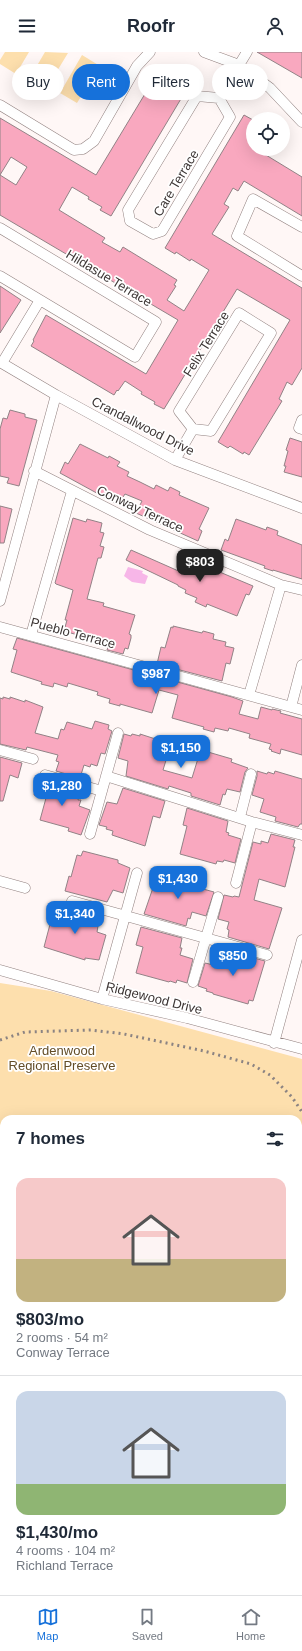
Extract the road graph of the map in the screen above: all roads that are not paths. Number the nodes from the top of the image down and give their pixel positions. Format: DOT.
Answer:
graph roads {
  1 [pos="150,52"];
  2 [pos="204,52"];
  3 [pos="247,52"];
  4 [pos="235,64"];
  5 [pos="241,64"];
  6 [pos="268,87"];
  7 [pos="219,98"];
  8 [pos="0,105"];
  9 [pos="302,122"];
  10 [pos="302,227"];
  11 [pos="0,228"];
  12 [pos="0,276"];
  13 [pos="302,276"];
  14 [pos="40,300"];
  15 [pos="1,363"];
  16 [pos="56,395"];
  17 [pos="302,420"];
  18 [pos="193,429"];
  19 [pos="302,429"];
  20 [pos="175,460"];
  21 [pos="34,472"];
  22 [pos="72,491"];
  23 [pos="302,508"];
  24 [pos="280,585"];
  25 [pos="302,590"];
  26 [pos="0,602"];
  27 [pos="0,627"];
  28 [pos="31,635"];
  29 [pos="302,665"];
  30 [pos="249,695"];
  31 [pos="291,707"];
  32 [pos="302,710"];
  33 [pos="118,733"];
  34 [pos="0,750"];
  35 [pos="33,759"];
  36 [pos="251,774"];
  37 [pos="45,775"];
  38 [pos="106,776"];
  39 [pos="102,791"];
  40 [pos="240,817"];
  41 [pos="252,822"];
  42 [pos="90,834"];
  43 [pos="302,835"];
  44 [pos="137,874"];
  45 [pos="0,881"];
  46 [pos="236,882"];
  47 [pos="25,888"];
  48 [pos="218,897"];
  49 [pos="72,901"];
  50 [pos="125,916"];
  51 [pos="205,939"];
  52 [pos="302,940"];
  53 [pos="267,955"];
  54 [pos="0,970"];
  55 [pos="193,982"];
  56 [pos="102,999"];
  57 [pos="274,1043"];
  58 [pos="302,1049"];
  1 -- 8 [label="street"];
  2 -- 4 [label="street"];
  3 -- 5 [label="street"];
  6 -- 9 [label="street"];
  7 -- 7 [label="street, Care Terrace"];
  10 -- 13 [label="street"];
  11 -- 14 [label="street, Hildasue Terrace"];
  12 -- 14 [label="street, Hildasue Terrace"];
  14 -- 15 [label="street"];
  15 -- 16 [label="street, Crandallwood Drive"];
  16 -- 20 [label="street, Crandallwood Drive"];
  16 -- 21 [label="street"];
  17 -- 19 [label="street"];
  18 -- 18 [label="street, Felix Terrace"];
  18 -- 20 [label="street"];
  20 -- 23 [label="street, Crandallwood Drive"];
  21 -- 22 [label="street, Conway Terrace"];
  21 -- 26 [label="street"];
  22 -- 24 [label="street, Conway Terrace"];
  22 -- 28 [label="street"];
  24 -- 25 [label="street, Conway Terrace"];
  24 -- 30 [label="street"];
  27 -- 28 [label="street, Pueblo Terrace"];
  28 -- 30 [label="street, Pueblo Terrace"];
  29 -- 31 [label="street"];
  30 -- 31 [label="street, Pueblo Terrace"];
  31 -- 32 [label="street, Pueblo Terrace"];
  33 -- 38 [label="street"];
  34 -- 35 [label="street"];
  36 -- 40 [label="street"];
  37 -- 39 [label="street"];
  38 -- 39 [label="street"];
  38 -- 40 [label="street"];
  39 -- 42 [label="street"];
  40 -- 41 [label="street"];
  41 -- 43 [label="street"];
  41 -- 46 [label="street"];
  44 -- 50 [label="street"];
  45 -- 47 [label="street"];
  48 -- 51 [label="street"];
  49 -- 50 [label="street"];
  50 -- 51 [label="street"];
  50 -- 56 [label="street"];
  51 -- 53 [label="street"];
  51 -- 55 [label="street"];
  52 -- 57 [label="street"];
  54 -- 56 [label="street, Ridgewood Drive"];
  56 -- 57 [label="street, Ridgewood Drive"];
  57 -- 58 [label="street, Ridgewood Drive"];
}
